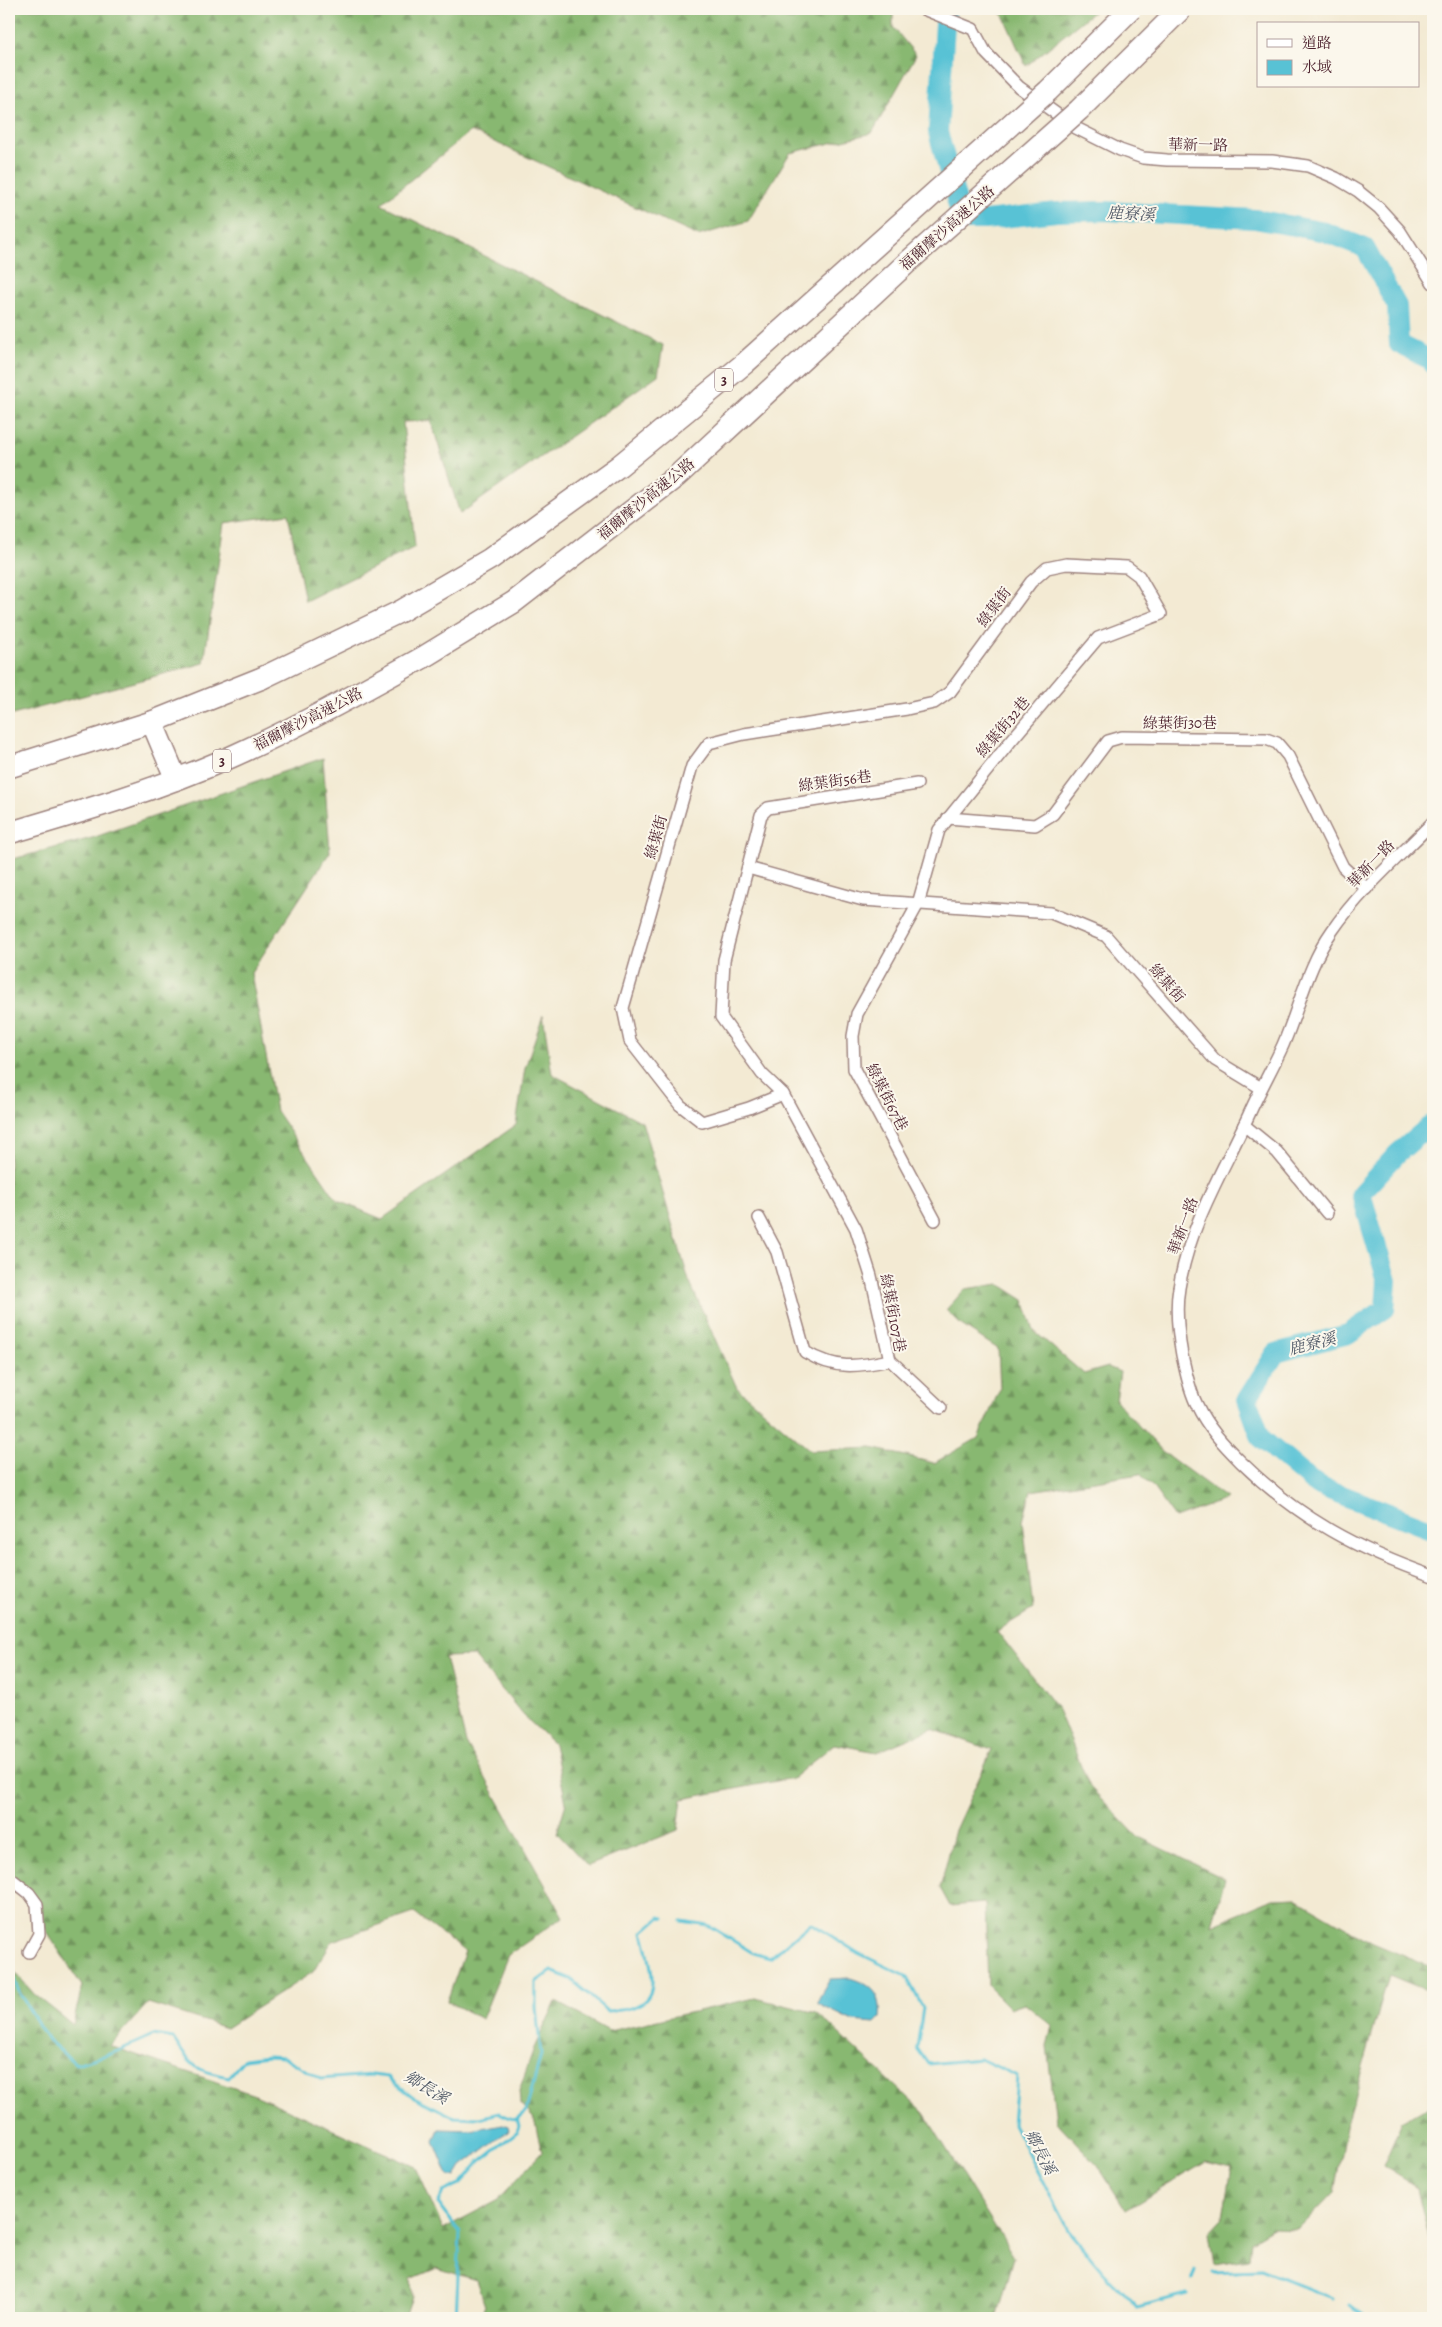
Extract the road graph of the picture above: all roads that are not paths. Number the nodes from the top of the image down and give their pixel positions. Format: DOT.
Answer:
graph roads {
  1 [pos="923,9"];
  2 [pos="1131,9"];
  3 [pos="1181,9"];
  4 [pos="1433,283"];
  5 [pos="1162,614"];
  6 [pos="152,722"];
  7 [pos="9,767"];
  8 [pos="176,779"];
  9 [pos="916,784"];
  10 [pos="948,818"];
  11 [pos="1433,822"];
  12 [pos="9,833"];
  13 [pos="748,868"];
  14 [pos="1367,889"];
  15 [pos="918,904"];
  16 [pos="1261,1088"];
  17 [pos="782,1094"];
  18 [pos="1244,1125"];
  19 [pos="1327,1213"];
  20 [pos="759,1218"];
  21 [pos="935,1220"];
  22 [pos="890,1360"];
  23 [pos="941,1408"];
  24 [pos="1433,1576"];
  25 [pos="9,1877"];
  26 [pos="29,1952"];
  1 -- 4 [label="street, 華新一路"];
  2 -- 6 [label="highway, 3, bridge"];
  3 -- 8 [label="highway, 福爾摩沙高速公路 / 3, bridge"];
  5 -- 10 [label="street, 綠葉街32巷"];
  5 -- 17 [label="street, 綠葉街"];
  6 -- 7 [label="highway, 3"];
  6 -- 8 [label="highway"];
  8 -- 12 [label="highway, 福爾摩沙高速公路 / 3"];
  9 -- 13 [label="street, 綠葉街56巷"];
  10 -- 14 [label="street, 綠葉街30巷"];
  10 -- 15 [label="street, 綠葉街32巷"];
  11 -- 14 [label="street, 華新一路"];
  13 -- 15 [label="street, 綠葉街"];
  13 -- 17 [label="street"];
  14 -- 16 [label="street, 華新一路"];
  15 -- 16 [label="street, 綠葉街"];
  15 -- 21 [label="street, 綠葉街67巷"];
  16 -- 18 [label="street, 華新一路"];
  17 -- 22 [label="street, 綠葉街107巷"];
  18 -- 19 [label="street"];
  18 -- 24 [label="street, 華新一路"];
  20 -- 22 [label="street, 綠葉街107巷"];
  22 -- 23 [label="street"];
  25 -- 26 [label="street"];
}
